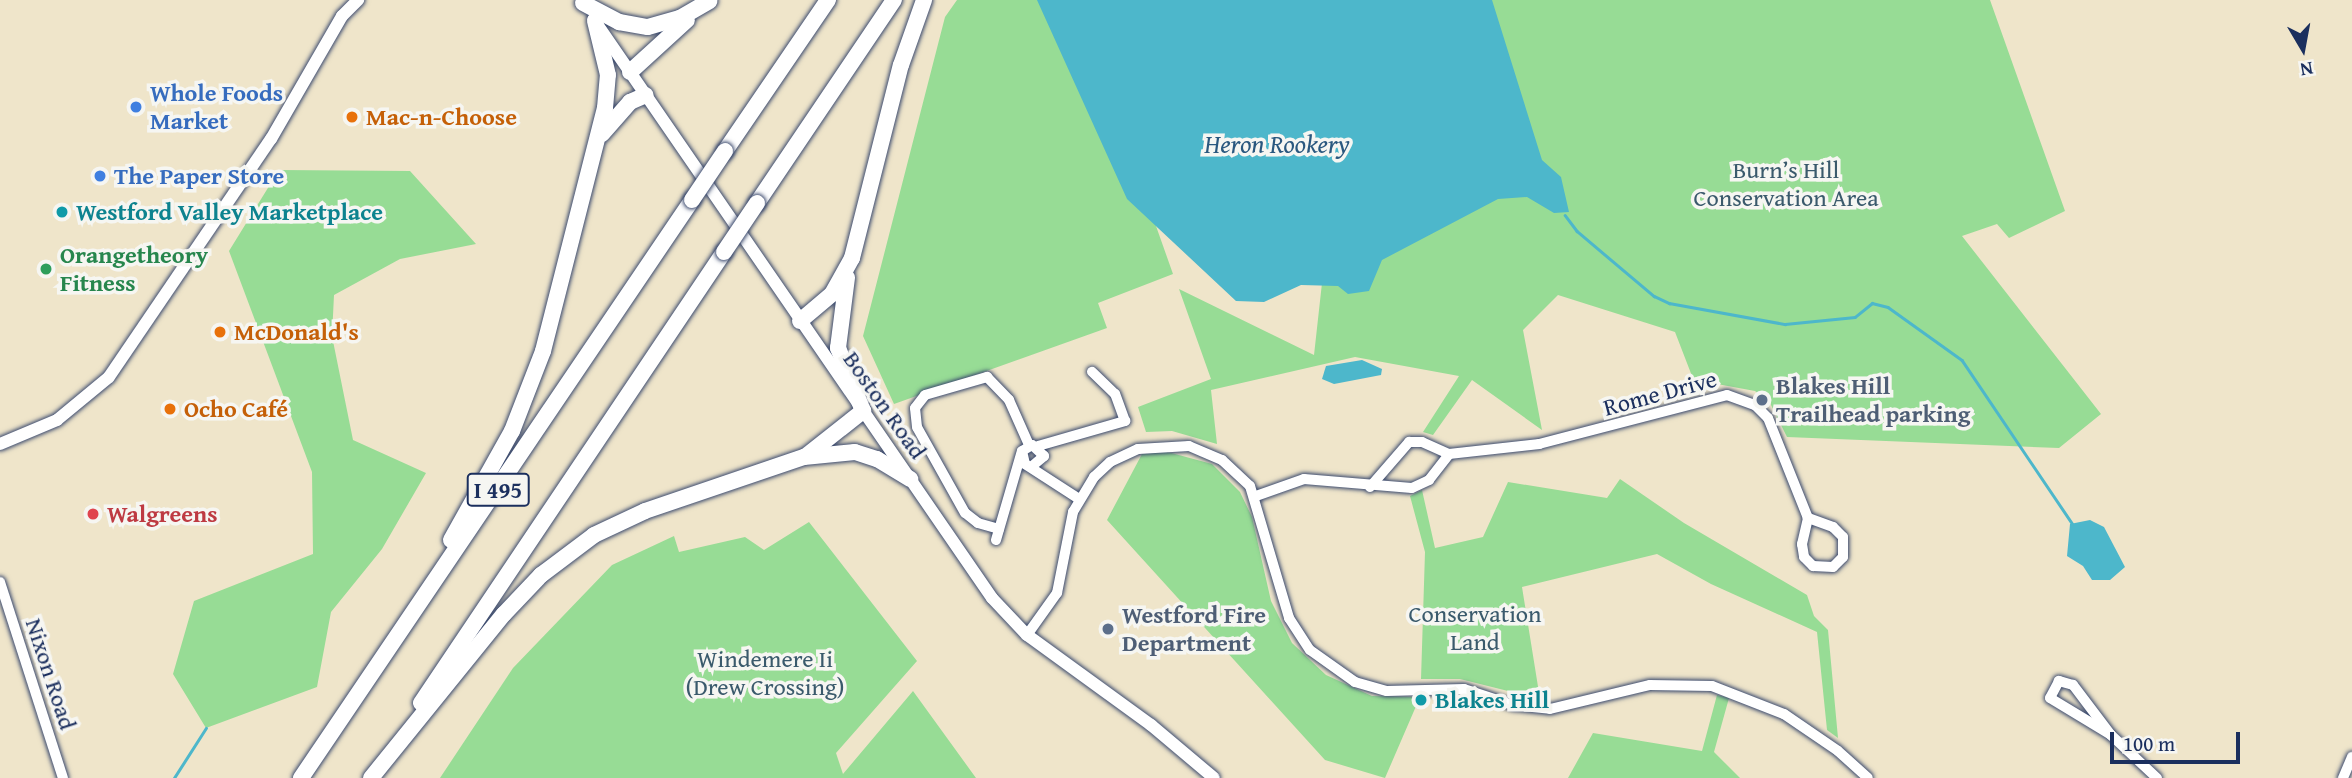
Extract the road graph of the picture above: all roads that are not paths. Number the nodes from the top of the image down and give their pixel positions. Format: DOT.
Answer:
graph roads {
  1 [pos="828,0"];
  2 [pos="894,0"];
  3 [pos="924,0"];
  4 [pos="582,1"];
  5 [pos="709,1"];
  6 [pos="352,3"];
  7 [pos="596,21"];
  8 [pos="630,72"];
  9 [pos="646,95"];
  10 [pos="596,142"];
  11 [pos="850,263"];
  12 [pos="800,321"];
  13 [pos="1092,372"];
  14 [pos="863,411"];
  15 [pos="0,444"];
  16 [pos="1035,452"];
  17 [pos="1449,454"];
  18 [pos="804,457"];
  19 [pos="1030,466"];
  20 [pos="910,479"];
  21 [pos="1055,483"];
  22 [pos="1012,484"];
  23 [pos="1370,487"];
  24 [pos="1256,496"];
  25 [pos="1079,499"];
  26 [pos="1808,518"];
  27 [pos="999,529"];
  28 [pos="996,540"];
  29 [pos="0,582"];
  30 [pos="425,594"];
  31 [pos="1027,635"];
  32 [pos="2112,735"];
  33 [pos="2352,757"];
  34 [pos="63,778"];
  35 [pos="302,778"];
  36 [pos="371,778"];
  37 [pos="1214,778"];
  38 [pos="1868,778"];
  39 [pos="2157,778"];
  40 [pos="2343,778"];
  1 -- 30 [label="highway, I 495, bridge"];
  2 -- 36 [label="highway, I 495, bridge"];
  3 -- 11 [label="highway"];
  4 -- 5 [label="highway"];
  4 -- 7 [label="main road, Boston Road"];
  5 -- 8 [label="highway"];
  6 -- 15 [label="main road"];
  7 -- 8 [label="main road, Boston Road"];
  7 -- 10 [label="highway"];
  8 -- 9 [label="main road, Boston Road"];
  9 -- 10 [label="highway"];
  9 -- 12 [label="main road, Boston Road"];
  10 -- 30 [label="highway"];
  11 -- 12 [label="highway"];
  11 -- 14 [label="highway"];
  12 -- 14 [label="main road, Boston Road"];
  13 -- 16 [label="street"];
  14 -- 18 [label="highway"];
  14 -- 20 [label="main road, Boston Road"];
  16 -- 19 [label="street"];
  16 -- 19 [label="street"];
  16 -- 21 [label="street"];
  16 -- 22 [label="street"];
  16 -- 27 [label="street"];
  17 -- 23 [label="street"];
  17 -- 23 [label="street, Rome Drive"];
  17 -- 26 [label="street, Rome Drive"];
  18 -- 20 [label="highway"];
  18 -- 36 [label="highway"];
  19 -- 21 [label="street"];
  19 -- 22 [label="street"];
  20 -- 31 [label="main road, Boston Road"];
  21 -- 25 [label="street"];
  22 -- 27 [label="street"];
  23 -- 24 [label="street"];
  24 -- 25 [label="street"];
  24 -- 38 [label="street"];
  25 -- 31 [label="street"];
  26 -- 26 [label="street, Rome Drive"];
  27 -- 28 [label="street"];
  29 -- 34 [label="street, Nixon Road"];
  30 -- 35 [label="highway, I 495"];
  31 -- 37 [label="main road, Boston Road"];
  32 -- 32 [label="street"];
  32 -- 39 [label="street"];
  33 -- 40 [label="street"];
}
